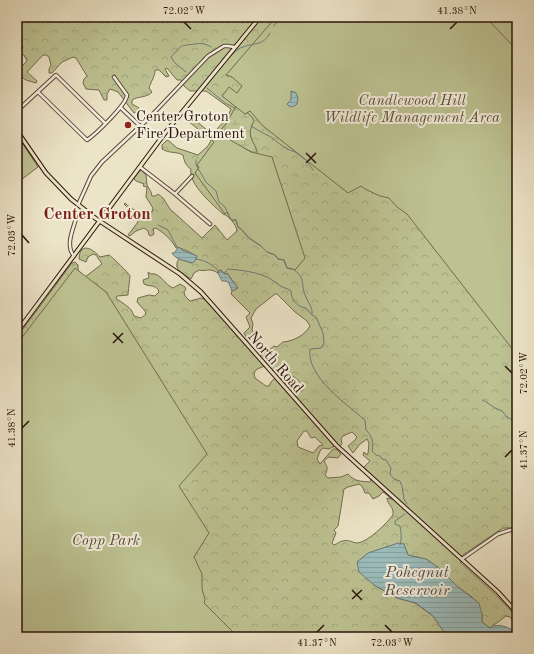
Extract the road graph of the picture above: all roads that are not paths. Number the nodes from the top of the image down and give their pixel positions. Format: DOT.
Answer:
graph roads {
  1 [pos="260,17"];
  2 [pos="234,47"];
  3 [pos="114,77"];
  4 [pos="38,92"];
  5 [pos="121,108"];
  6 [pos="17,110"];
  7 [pos="105,123"];
  8 [pos="140,126"];
  9 [pos="17,131"];
  10 [pos="140,167"];
  11 [pos="192,176"];
  12 [pos="175,194"];
  13 [pos="78,205"];
  14 [pos="78,212"];
  15 [pos="100,221"];
  16 [pos="210,224"];
  17 [pos="74,256"];
  18 [pos="17,332"];
  19 [pos="517,530"];
  20 [pos="462,559"];
  21 [pos="517,601"];
  22 [pos="511,606"];
  23 [pos="517,614"];
  1 -- 2 [label="main road"];
  2 -- 8 [label="street"];
  2 -- 10 [label="main road"];
  3 -- 5 [label="street"];
  4 -- 6 [label="street"];
  4 -- 7 [label="street"];
  4 -- 7 [label="street"];
  5 -- 7 [label="street"];
  5 -- 8 [label="street"];
  8 -- 13 [label="street"];
  9 -- 13 [label="main road, North Road"];
  10 -- 12 [label="street"];
  10 -- 15 [label="main road"];
  11 -- 12 [label="street"];
  12 -- 16 [label="street"];
  13 -- 15 [label="main road, North Road"];
  14 -- 17 [label="street"];
  15 -- 17 [label="main road"];
  15 -- 20 [label="main road, North Road"];
  17 -- 18 [label="main road"];
  19 -- 20 [label="street"];
  20 -- 22 [label="main road, North Road"];
  21 -- 22 [label="street"];
  22 -- 23 [label="main road, North Road"];
}
